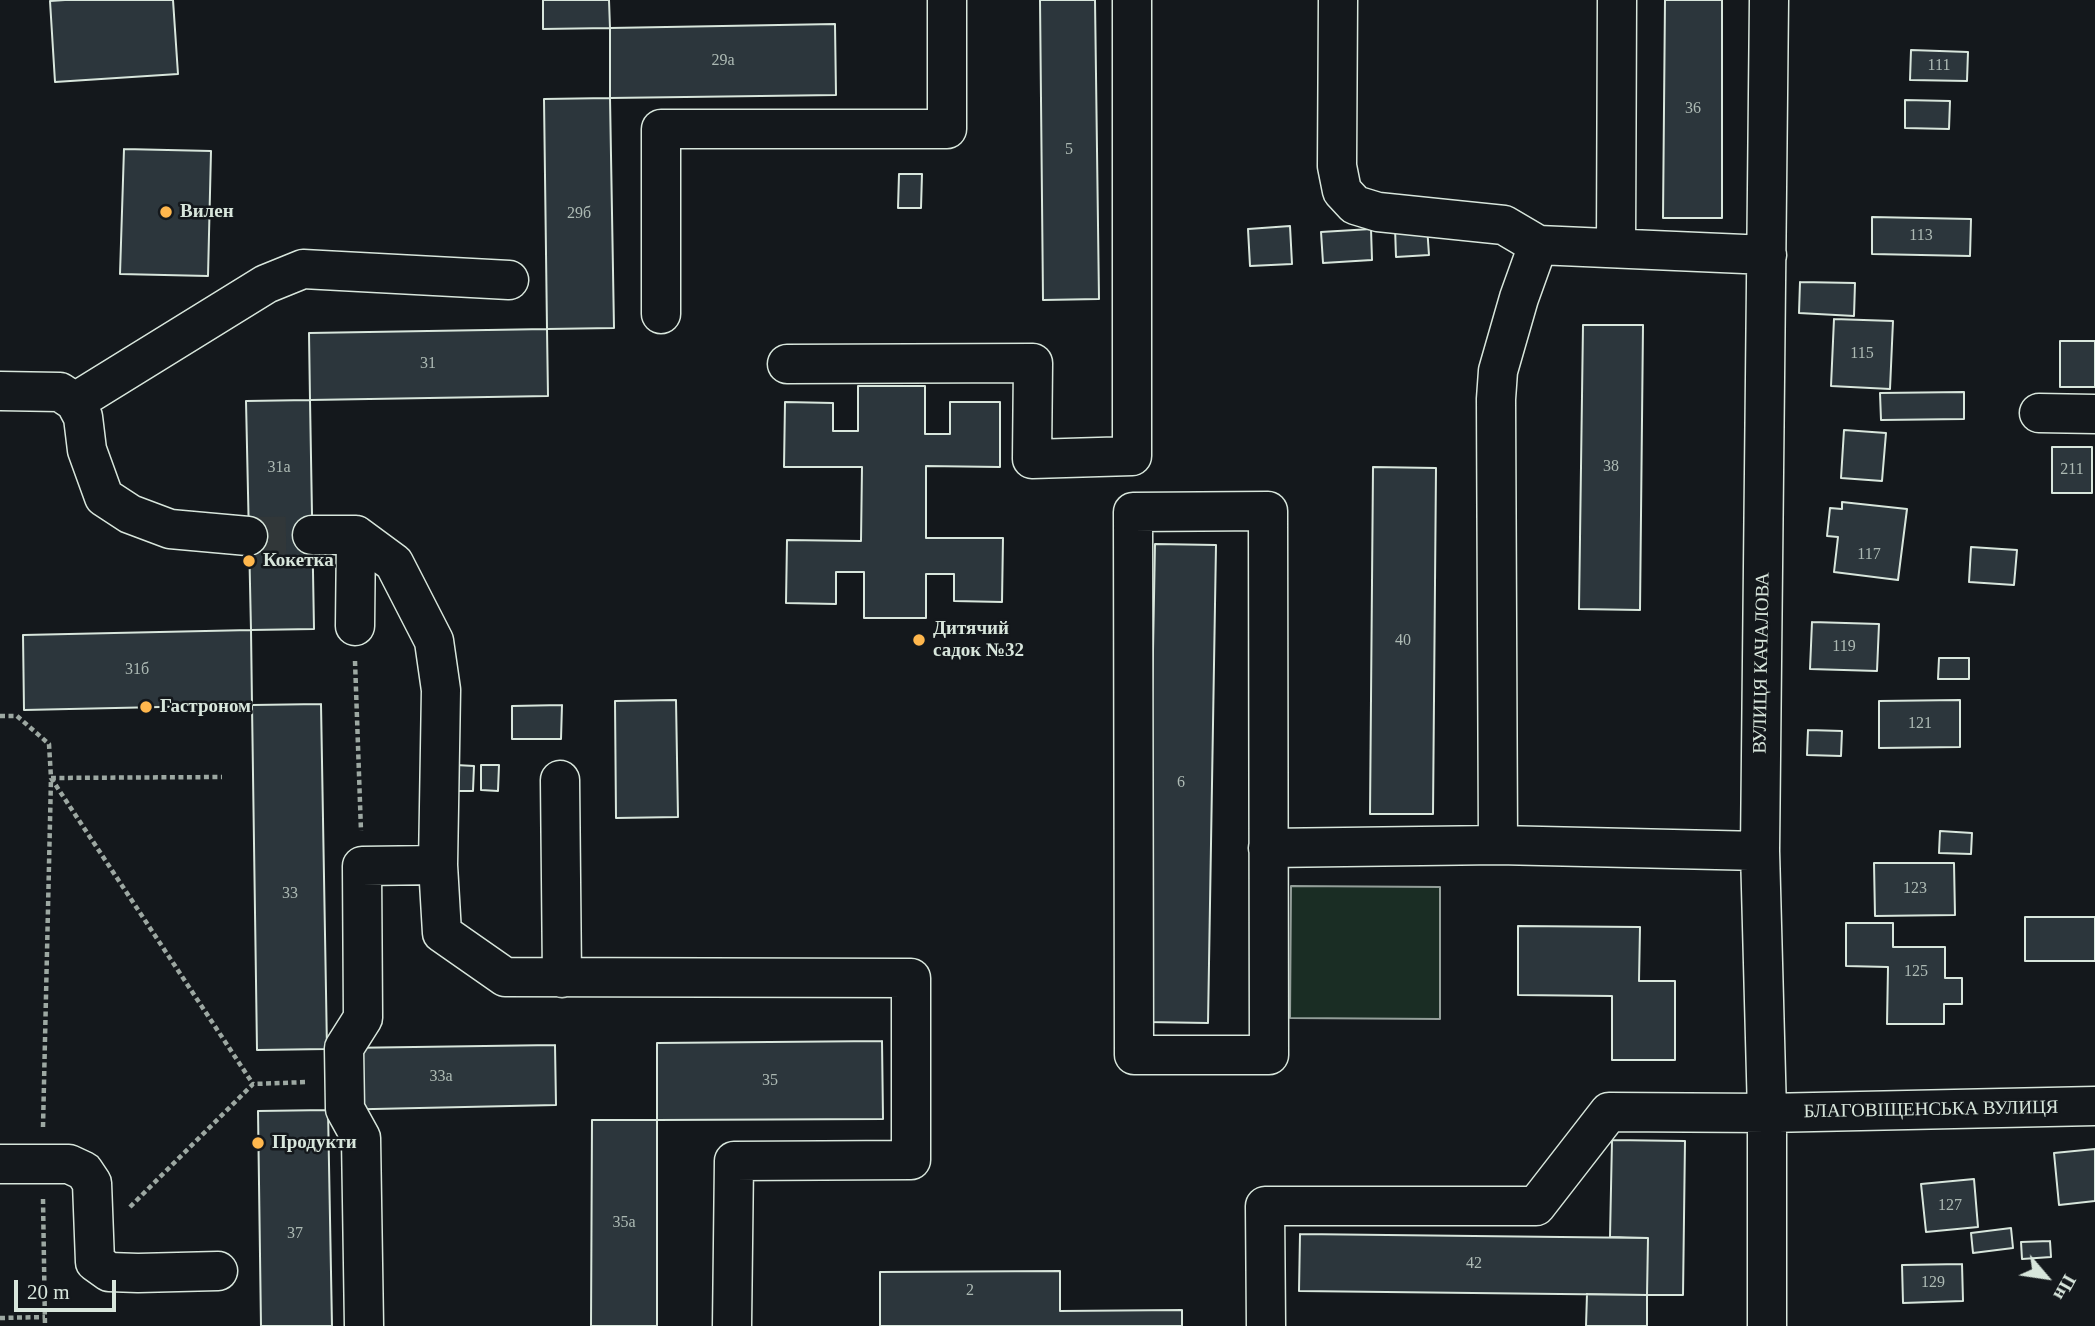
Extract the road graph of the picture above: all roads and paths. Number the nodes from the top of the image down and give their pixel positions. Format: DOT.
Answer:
graph roads {
  1 [pos="947,0"];
  2 [pos="1132,0"];
  3 [pos="1338,0"];
  4 [pos="1617,0"];
  5 [pos="1769,0"];
  6 [pos="1538,245"];
  7 [pos="1616,248"];
  8 [pos="1766,255"];
  9 [pos="509,280"];
  10 [pos="661,314"];
  11 [pos="787,364"];
  12 [pos="0,391"];
  13 [pos="75,402"];
  14 [pos="2039,413"];
  15 [pos="2095,414"];
  16 [pos="312,535"];
  17 [pos="356,535"];
  18 [pos="248,536"];
  19 [pos="355,625"];
  20 [pos="0,716"];
  21 [pos="222,777"];
  22 [pos="51,778"];
  23 [pos="560,780"];
  24 [pos="1498,845"];
  25 [pos="1268,848"];
  26 [pos="1760,851"];
  27 [pos="438,865"];
  28 [pos="362,866"];
  29 [pos="562,978"];
  30 [pos="344,1081"];
  31 [pos="253,1084"];
  32 [pos="2095,1106"];
  33 [pos="1767,1113"];
  34 [pos="0,1164"];
  35 [pos="42,1164"];
  36 [pos="94,1243"];
  37 [pos="218,1271"];
  38 [pos="45,1317"];
  39 [pos="0,1318"];
  40 [pos="45,1326"];
  41 [pos="365,1326"];
  42 [pos="732,1326"];
  43 [pos="1266,1326"];
  44 [pos="1767,1326"];
  1 -- 10 [label="street"];
  2 -- 11 [label="street"];
  3 -- 6 [label="street"];
  4 -- 7 [label="street"];
  5 -- 8 [label="street, ВУЛИЦЯ КАЧАЛОВА"];
  6 -- 7 [label="street"];
  6 -- 24 [label="street"];
  7 -- 8 [label="street"];
  8 -- 26 [label="street, ВУЛИЦЯ КАЧАЛОВА"];
  9 -- 13 [label="street"];
  12 -- 13 [label="street"];
  13 -- 18 [label="street"];
  14 -- 15 [label="street"];
  16 -- 17 [label="street"];
  17 -- 19 [label="street"];
  17 -- 27 [label="street"];
  19 -- 28 [label="path"];
  20 -- 22 [label="path"];
  21 -- 22 [label="path"];
  22 -- 31 [label="path"];
  22 -- 35 [label="path"];
  23 -- 29 [label="street"];
  24 -- 25 [label="street"];
  24 -- 26 [label="street"];
  25 -- 25 [label="street"];
  26 -- 33 [label="street, ВУЛИЦЯ КАЧАЛОВА"];
  27 -- 28 [label="street"];
  27 -- 29 [label="street"];
  28 -- 30 [label="street"];
  29 -- 42 [label="street"];
  30 -- 31 [label="path"];
  30 -- 41 [label="street"];
  31 -- 36 [label="path"];
  32 -- 33 [label="street, БЛАГОВІЩЕНСЬКА ВУЛИЦЯ"];
  33 -- 43 [label="street, БЛАГОВІЩЕНСЬКА ВУЛИЦЯ"];
  33 -- 44 [label="street, ВУЛИЦЯ КАЧАЛОВА"];
  34 -- 35 [label="street"];
  35 -- 36 [label="street"];
  35 -- 38 [label="path"];
  36 -- 37 [label="street"];
  38 -- 39 [label="path"];
  38 -- 40 [label="path"];
}
